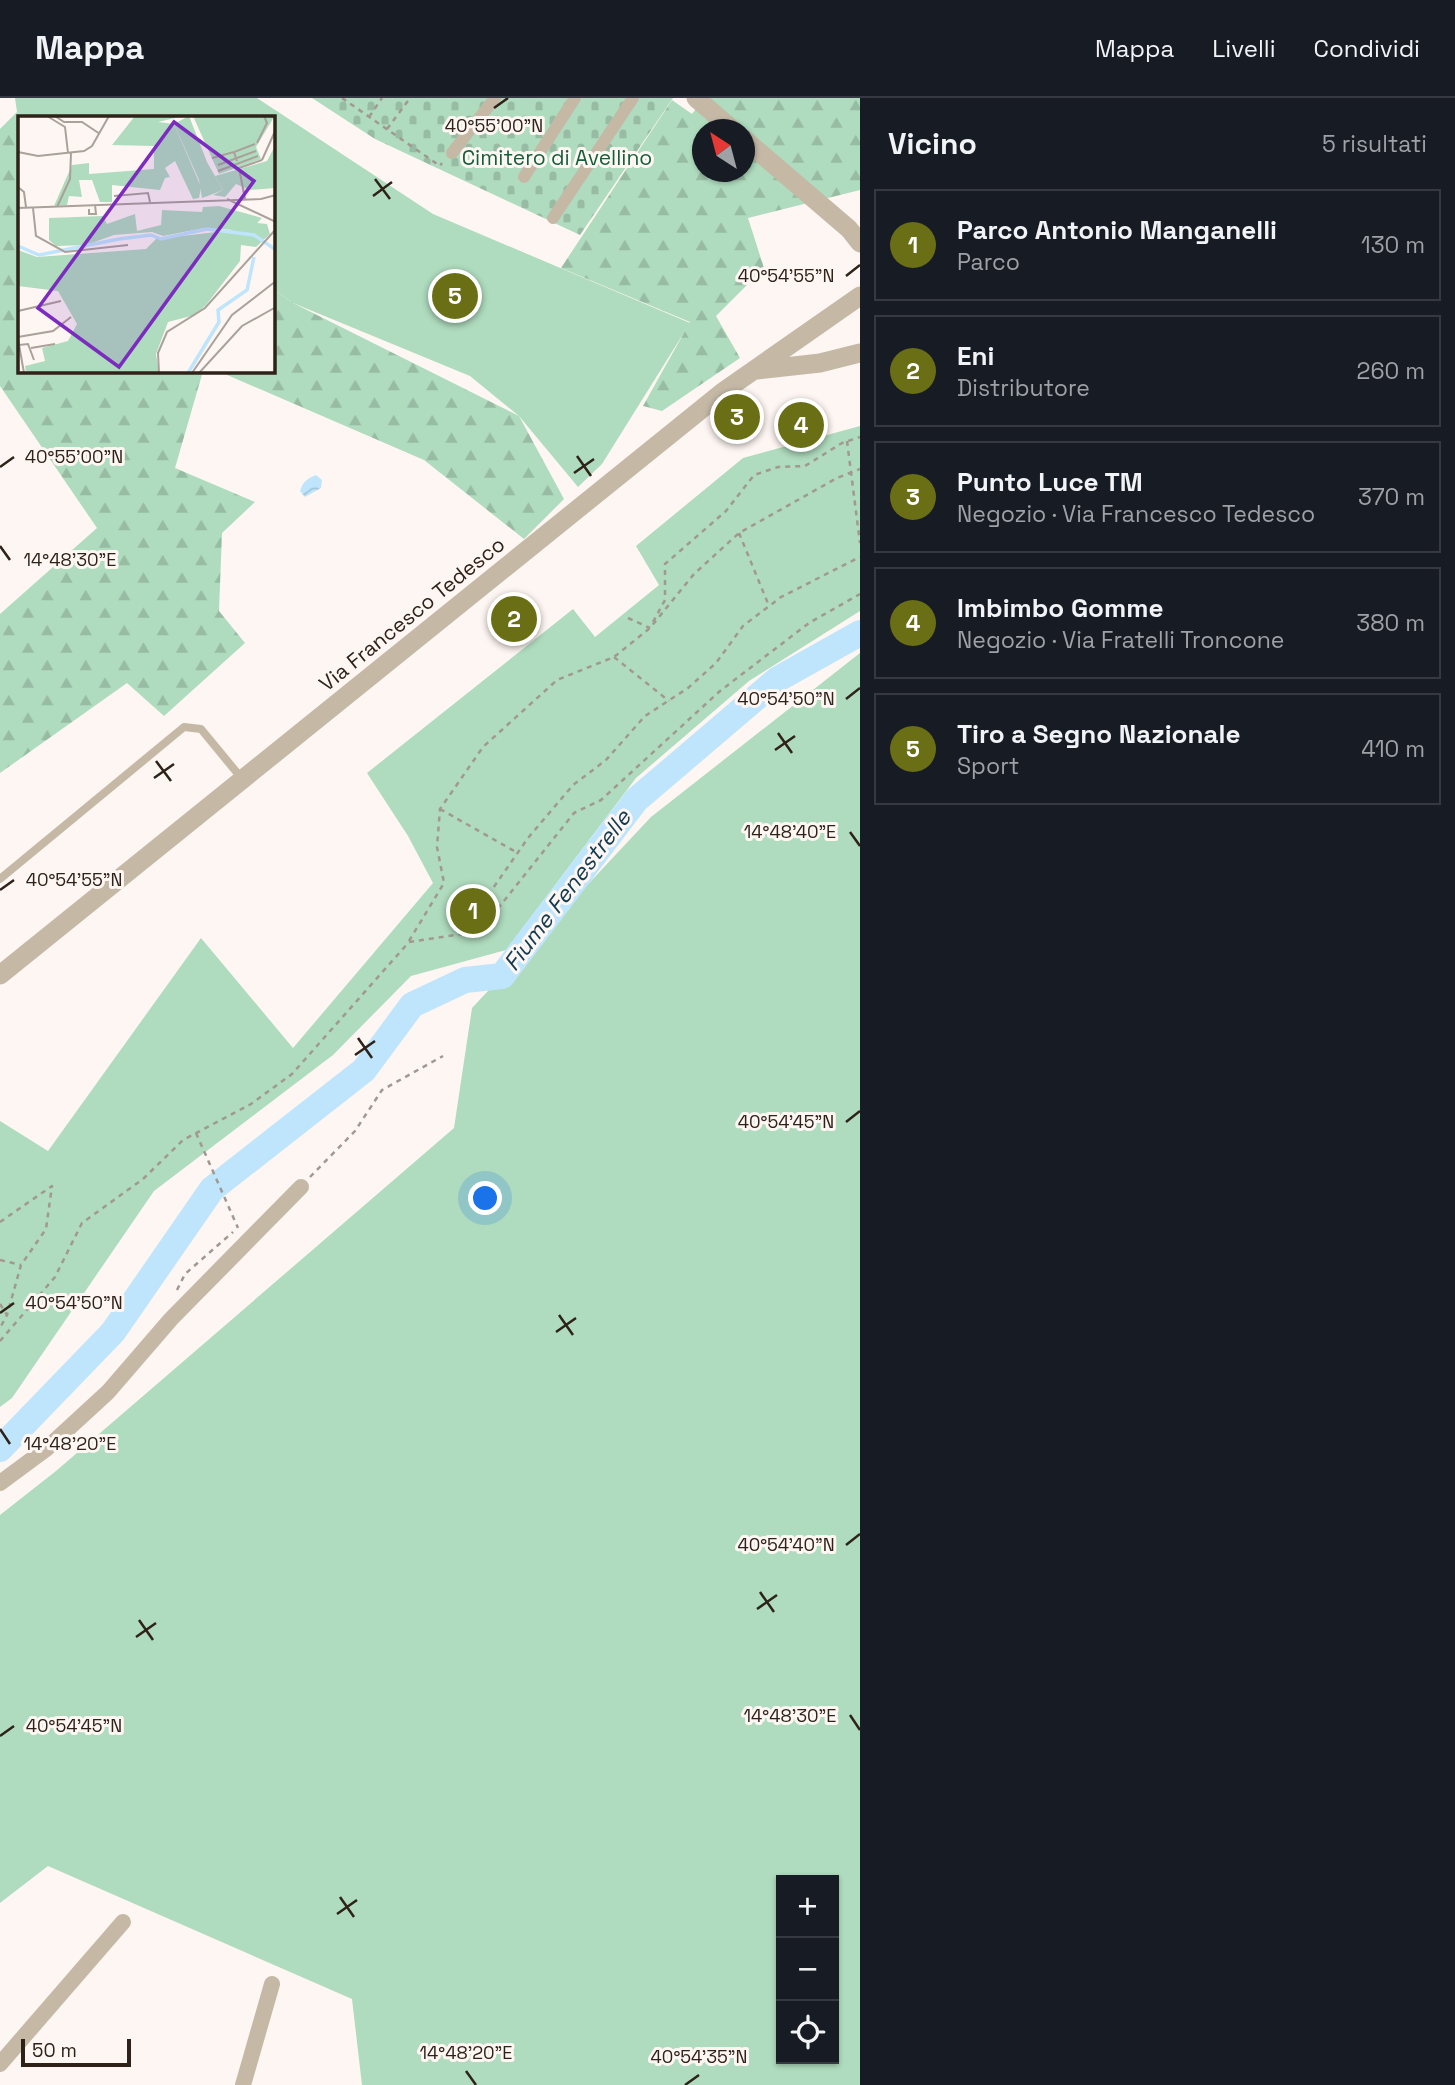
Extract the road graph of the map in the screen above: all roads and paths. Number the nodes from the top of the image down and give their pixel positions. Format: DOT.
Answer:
graph roads {
  1 [pos="342,98"];
  2 [pos="382,98"];
  3 [pos="410,98"];
  4 [pos="495,98"];
  5 [pos="575,98"];
  6 [pos="632,98"];
  7 [pos="696,98"];
  8 [pos="369,117"];
  9 [pos="720,119"];
  10 [pos="387,130"];
  11 [pos="755,148"];
  12 [pos="452,153"];
  13 [pos="524,177"];
  14 [pos="553,218"];
  15 [pos="860,243"];
  16 [pos="860,296"];
  17 [pos="860,353"];
  18 [pos="756,370"];
  19 [pos="860,437"];
  20 [pos="847,441"];
  21 [pos="860,469"];
  22 [pos="850,472"];
  23 [pos="739,533"];
  24 [pos="860,543"];
  25 [pos="860,558"];
  26 [pos="860,594"];
  27 [pos="769,606"];
  28 [pos="628,618"];
  29 [pos="650,628"];
  30 [pos="614,657"];
  31 [pos="669,701"];
  32 [pos="244,780"];
  33 [pos="440,809"];
  34 [pos="518,853"];
  35 [pos="0,879"];
  36 [pos="461,934"];
  37 [pos="409,942"];
  38 [pos="0,975"];
  39 [pos="443,1056"];
  40 [pos="196,1133"];
  41 [pos="300,1187"];
  42 [pos="0,1222"];
  43 [pos="240,1226"];
  44 [pos="0,1260"];
  45 [pos="21,1265"];
  46 [pos="0,1304"];
  47 [pos="7,1315"];
  48 [pos="0,1328"];
  49 [pos="0,1341"];
  50 [pos="0,1483"];
  51 [pos="123,1922"];
  52 [pos="272,1983"];
  53 [pos="0,2064"];
  54 [pos="243,2085"];
  1 -- 8 [label="path"];
  2 -- 8 [label="path"];
  3 -- 10 [label="path"];
  4 -- 12 [label="street"];
  5 -- 13 [label="street"];
  6 -- 14 [label="street"];
  7 -- 9 [label="street"];
  8 -- 10 [label="path"];
  10 -- 12 [label="path"];
  11 -- 15 [label="street"];
  16 -- 18 [label="street, Via Francesco Tedesco"];
  17 -- 18 [label="street"];
  18 -- 32 [label="street, Via Francesco Tedesco"];
  19 -- 20 [label="path"];
  20 -- 22 [label="path"];
  20 -- 29 [label="path"];
  21 -- 22 [label="path"];
  22 -- 23 [label="path"];
  22 -- 24 [label="path"];
  23 -- 27 [label="path"];
  23 -- 29 [label="path"];
  25 -- 27 [label="path"];
  26 -- 36 [label="path"];
  27 -- 31 [label="path"];
  28 -- 29 [label="path"];
  29 -- 30 [label="path"];
  30 -- 31 [label="path"];
  30 -- 33 [label="path"];
  31 -- 34 [label="path"];
  32 -- 35 [label="lane"];
  32 -- 38 [label="street, Via Francesco Tedesco"];
  33 -- 34 [label="path"];
  33 -- 37 [label="path"];
  34 -- 36 [label="path"];
  36 -- 37 [label="path"];
  37 -- 40 [label="path"];
  39 -- 41 [label="path"];
  40 -- 43 [label="path"];
  40 -- 49 [label="path"];
  41 -- 50 [label="street"];
  42 -- 45 [label="path"];
  44 -- 45 [label="path"];
  45 -- 47 [label="path"];
  46 -- 47 [label="path"];
  47 -- 48 [label="path"];
  51 -- 53 [label="street"];
  52 -- 54 [label="street"];
}
